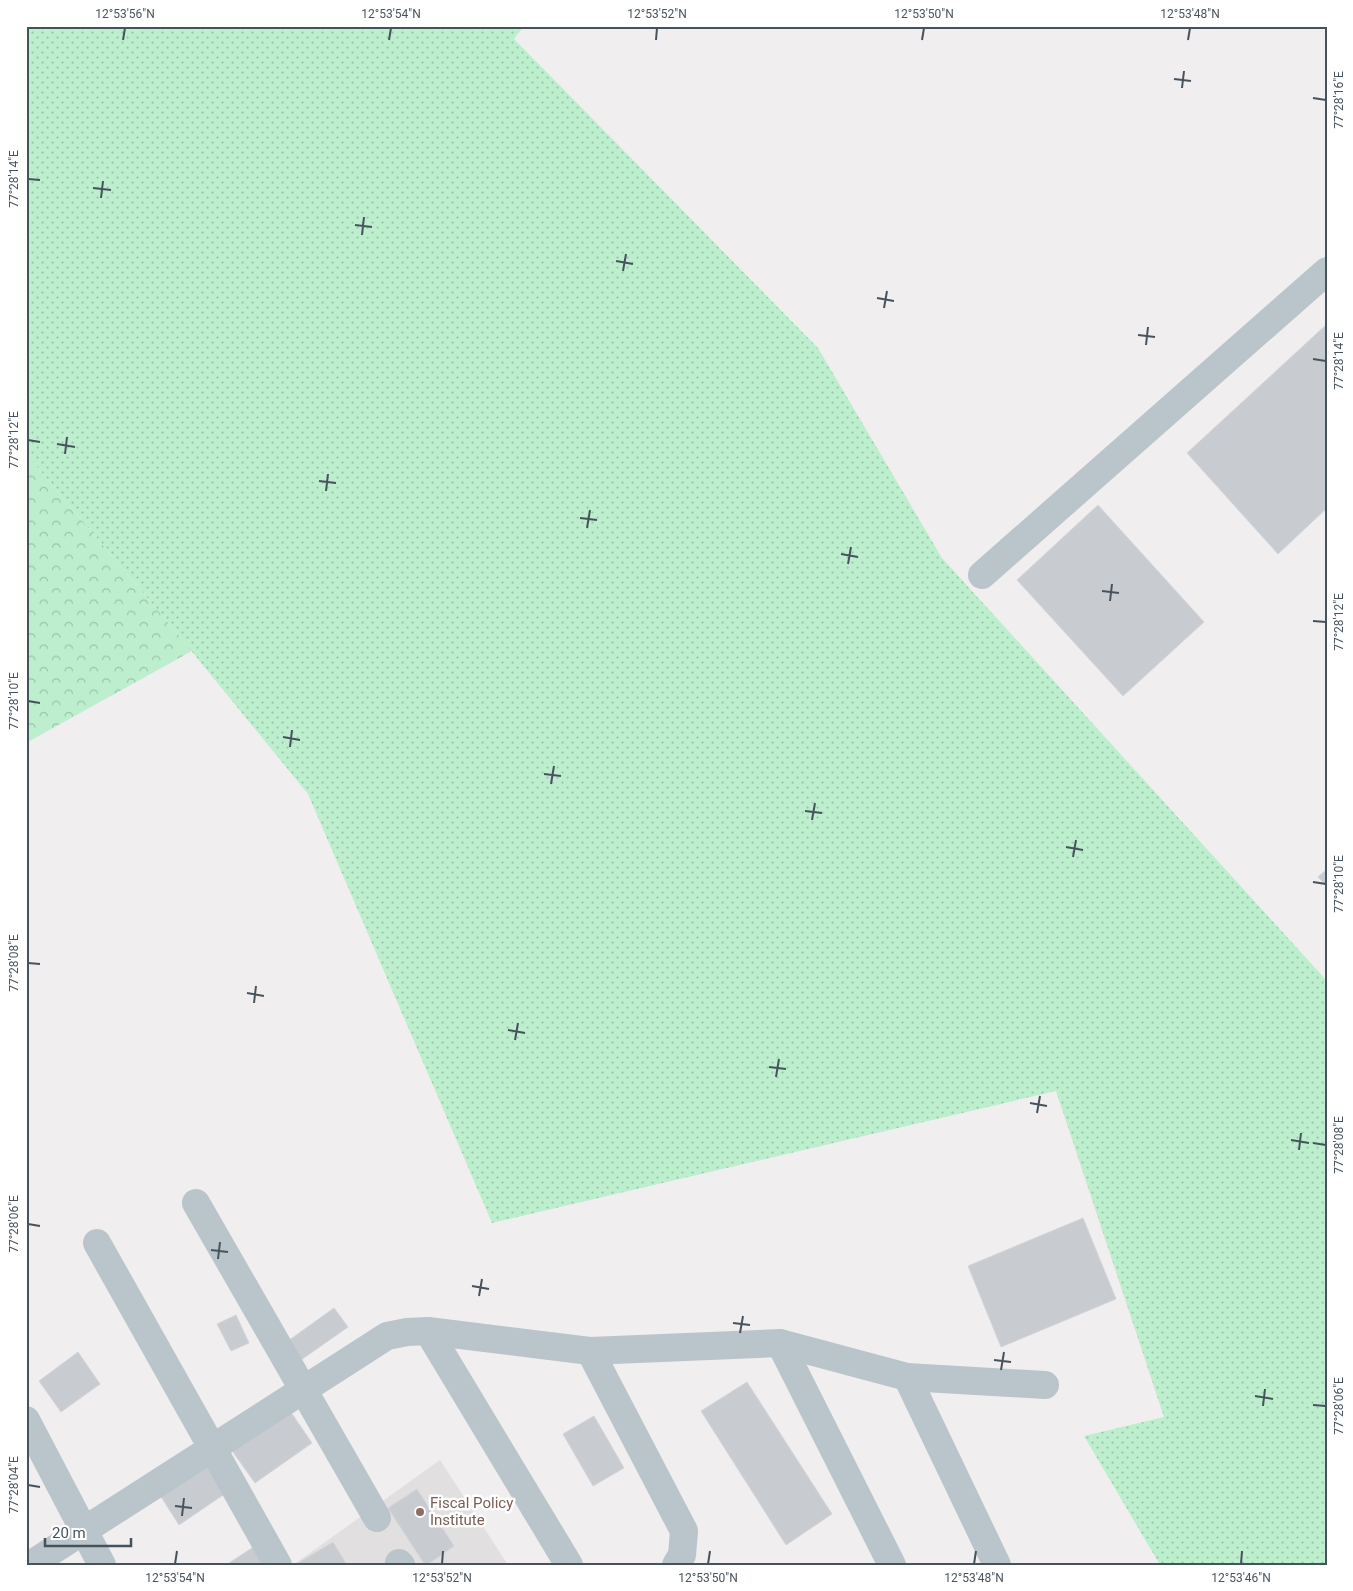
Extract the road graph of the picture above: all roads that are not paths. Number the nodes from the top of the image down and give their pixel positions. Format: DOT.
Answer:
graph roads {
  1 [pos="1327,271"];
  2 [pos="982,575"];
  3 [pos="196,1203"];
  4 [pos="97,1243"];
  5 [pos="428,1331"];
  6 [pos="780,1343"];
  7 [pos="590,1351"];
  8 [pos="907,1377"];
  9 [pos="1045,1385"];
  10 [pos="303,1389"];
  11 [pos="26,1420"];
  12 [pos="212,1448"];
  13 [pos="377,1518"];
  14 [pos="83,1530"];
  15 [pos="30,1565"];
  16 [pos="102,1565"];
  17 [pos="278,1565"];
  18 [pos="569,1565"];
  19 [pos="676,1565"];
  20 [pos="892,1565"];
  21 [pos="997,1565"];
  1 -- 2 [label="street"];
  3 -- 10 [label="street"];
  4 -- 12 [label="street"];
  5 -- 7 [label="street"];
  5 -- 10 [label="street"];
  5 -- 18 [label="street"];
  6 -- 7 [label="street"];
  6 -- 8 [label="street"];
  6 -- 20 [label="street"];
  7 -- 19 [label="street"];
  8 -- 9 [label="street"];
  8 -- 21 [label="street"];
  10 -- 12 [label="street"];
  10 -- 13 [label="street"];
  11 -- 14 [label="street"];
  12 -- 14 [label="street"];
  12 -- 17 [label="street"];
  14 -- 15 [label="street"];
  14 -- 16 [label="street"];
}
